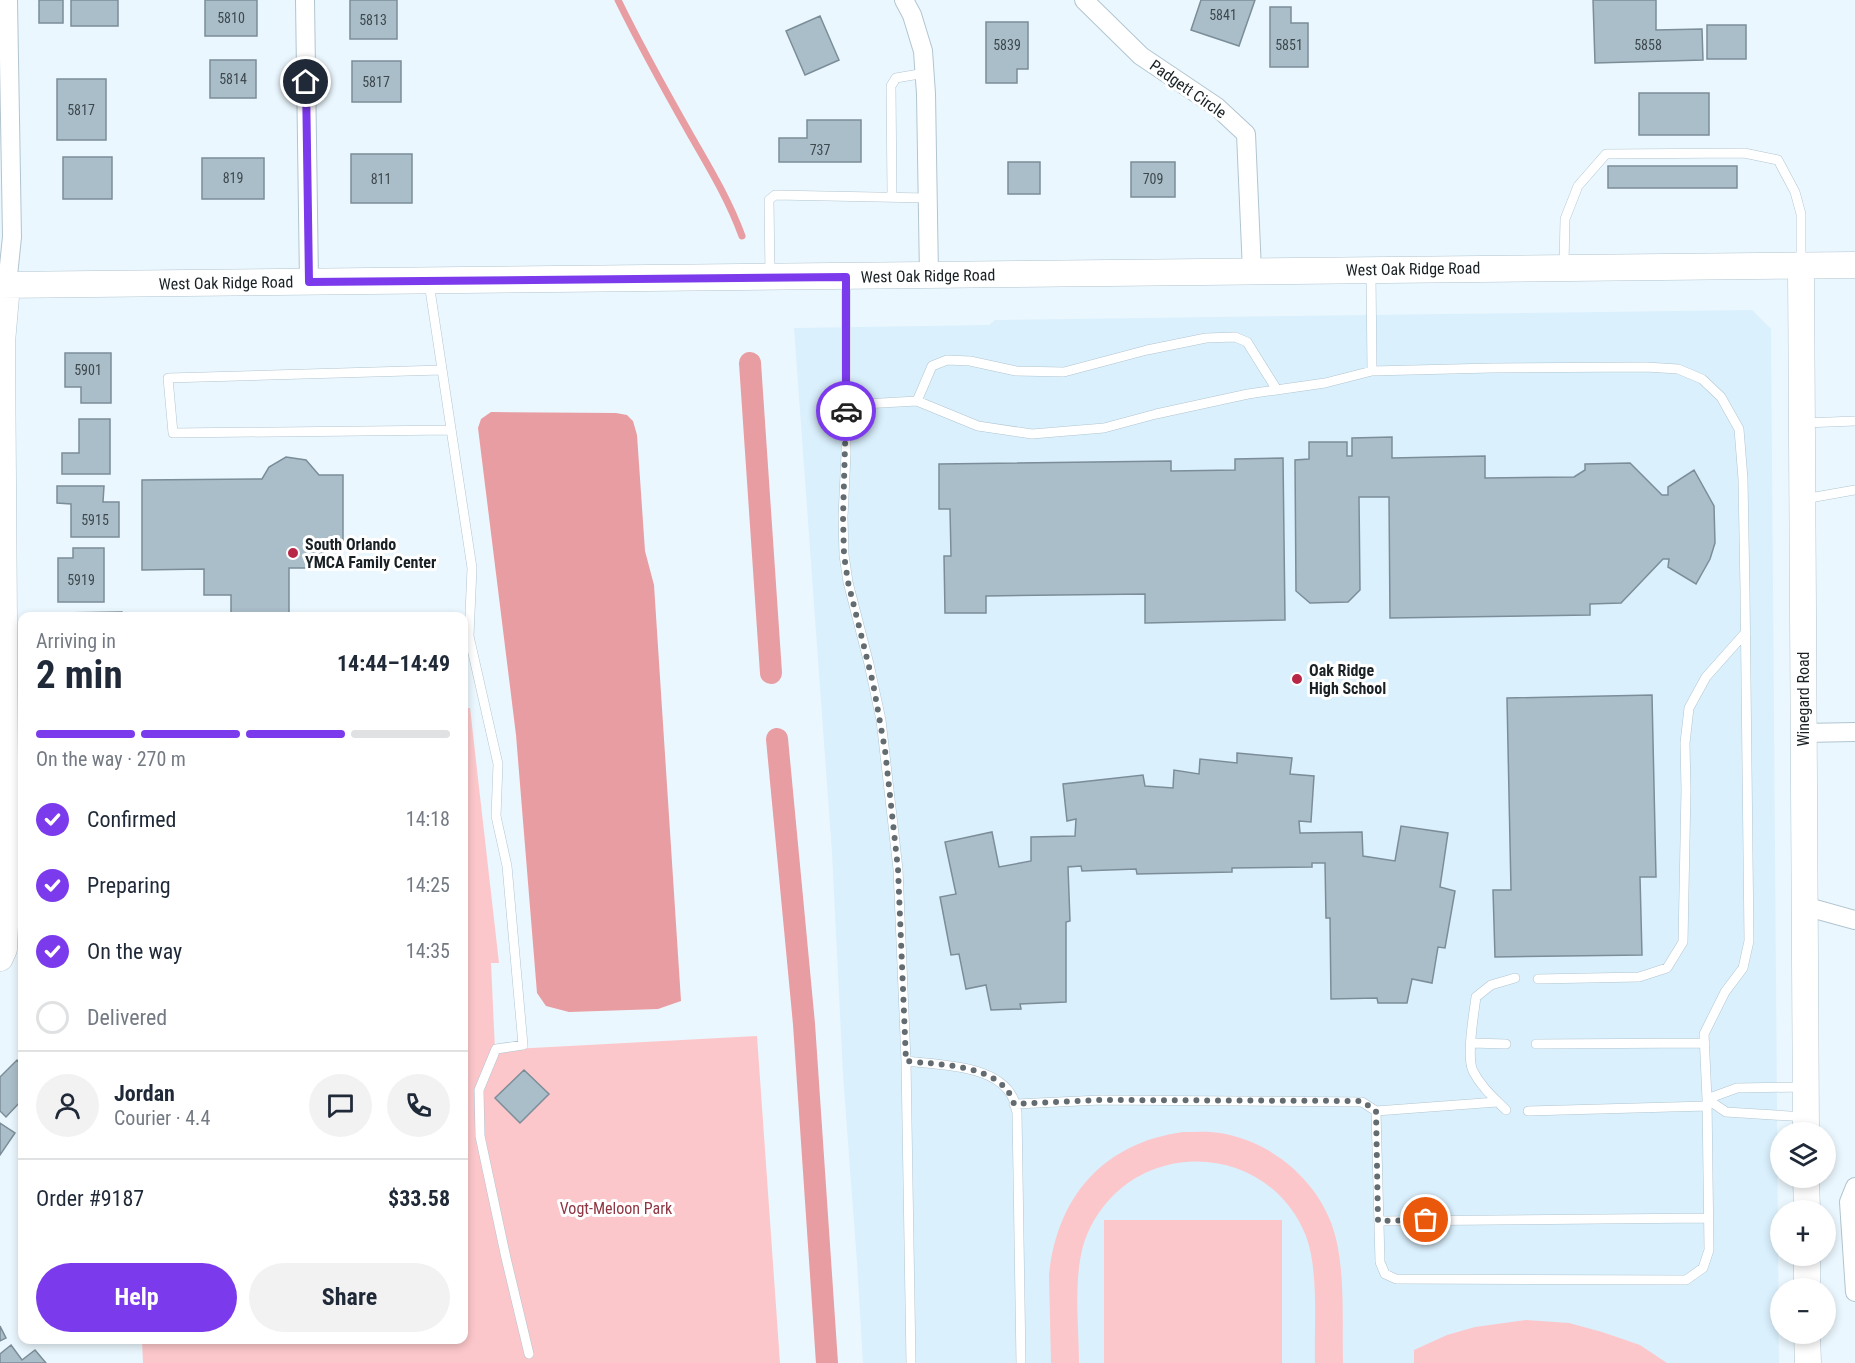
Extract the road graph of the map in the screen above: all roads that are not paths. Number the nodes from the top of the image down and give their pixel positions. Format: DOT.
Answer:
graph roads {
  1 [pos="8,0"];
  2 [pos="305,0"];
  3 [pos="904,0"];
  4 [pos="1084,0"];
  5 [pos="925,73"];
  6 [pos="892,197"];
  7 [pos="927,198"];
  8 [pos="1855,265"];
  9 [pos="1801,266"];
  10 [pos="1564,268"];
  11 [pos="1371,269"];
  12 [pos="1252,271"];
  13 [pos="929,276"];
  14 [pos="770,277"];
  15 [pos="846,277"];
  16 [pos="429,281"];
  17 [pos="309,282"];
  18 [pos="3,285"];
  19 [pos="442,370"];
  20 [pos="1372,372"];
  21 [pos="1277,390"];
  22 [pos="917,401"];
  23 [pos="846,405"];
  24 [pos="1855,421"];
  25 [pos="1802,423"];
  26 [pos="451,430"];
  27 [pos="1855,490"];
  28 [pos="1802,499"];
  29 [pos="1746,632"];
  30 [pos="1855,732"];
  31 [pos="1803,733"];
  32 [pos="3,816"];
  33 [pos="1804,906"];
  34 [pos="1855,920"];
  35 [pos="0,958"];
  36 [pos="1515,978"];
  37 [pos="1538,979"];
  38 [pos="1471,1043"];
  39 [pos="1705,1043"];
  40 [pos="1506,1044"];
  41 [pos="1536,1044"];
  42 [pos="906,1061"];
  43 [pos="1806,1087"];
  44 [pos="1497,1101"];
  45 [pos="1707,1102"];
  46 [pos="1014,1104"];
  47 [pos="1506,1110"];
  48 [pos="1376,1111"];
  49 [pos="1528,1111"];
  50 [pos="1788,1122"];
  51 [pos="1806,1122"];
  52 [pos="1855,1187"];
  53 [pos="1708,1218"];
  54 [pos="1378,1221"];
  55 [pos="1855,1292"];
  56 [pos="1807,1344"];
  57 [pos="529,1354"];
  58 [pos="911,1363"];
  59 [pos="1021,1363"];
  60 [pos="1808,1363"];
  1 -- 18 [label="street"];
  2 -- 17 [label="street"];
  3 -- 5 [label="street"];
  4 -- 12 [label="street, Padgett Circle"];
  5 -- 6 [label="lane"];
  5 -- 7 [label="street"];
  6 -- 7 [label="lane"];
  6 -- 14 [label="lane"];
  7 -- 13 [label="street"];
  8 -- 9 [label="main road, West Oak Ridge Road"];
  9 -- 10 [label="main road, West Oak Ridge Road"];
  9 -- 10 [label="lane"];
  9 -- 25 [label="main road, Winegard Road"];
  10 -- 11 [label="main road, West Oak Ridge Road"];
  11 -- 12 [label="main road, West Oak Ridge Road"];
  11 -- 20 [label="lane"];
  12 -- 13 [label="main road, West Oak Ridge Road"];
  13 -- 15 [label="main road, West Oak Ridge Road"];
  14 -- 15 [label="main road, West Oak Ridge Road"];
  14 -- 16 [label="main road, West Oak Ridge Road"];
  15 -- 23 [label="lane"];
  16 -- 17 [label="main road, West Oak Ridge Road"];
  16 -- 19 [label="lane"];
  17 -- 18 [label="main road, West Oak Ridge Road"];
  18 -- 32 [label="main road"];
  19 -- 26 [label="lane"];
  19 -- 26 [label="lane"];
  20 -- 21 [label="lane"];
  20 -- 29 [label="lane"];
  21 -- 22 [label="lane"];
  21 -- 22 [label="lane"];
  22 -- 23 [label="lane"];
  23 -- 42 [label="lane"];
  24 -- 25 [label="lane"];
  25 -- 28 [label="main road, Winegard Road"];
  26 -- 57 [label="lane"];
  27 -- 28 [label="lane"];
  28 -- 31 [label="main road, Winegard Road"];
  29 -- 37 [label="lane"];
  29 -- 39 [label="lane"];
  30 -- 31 [label="street"];
  31 -- 33 [label="main road, Winegard Road"];
  32 -- 35 [label="main road"];
  33 -- 34 [label="street"];
  33 -- 43 [label="main road, Winegard Road"];
  36 -- 38 [label="lane"];
  38 -- 40 [label="lane"];
  38 -- 44 [label="lane"];
  39 -- 41 [label="lane"];
  39 -- 45 [label="lane"];
  42 -- 46 [label="lane"];
  42 -- 58 [label="lane"];
  43 -- 45 [label="lane"];
  43 -- 51 [label="main road, Winegard Road"];
  44 -- 47 [label="lane"];
  44 -- 48 [label="lane"];
  45 -- 49 [label="lane"];
  45 -- 50 [label="lane"];
  45 -- 53 [label="lane"];
  46 -- 48 [label="lane"];
  46 -- 59 [label="lane"];
  48 -- 54 [label="lane"];
  52 -- 55 [label="street"];
  53 -- 54 [label="lane"];
  53 -- 54 [label="lane"];
  56 -- 60 [label="main road"];
}
